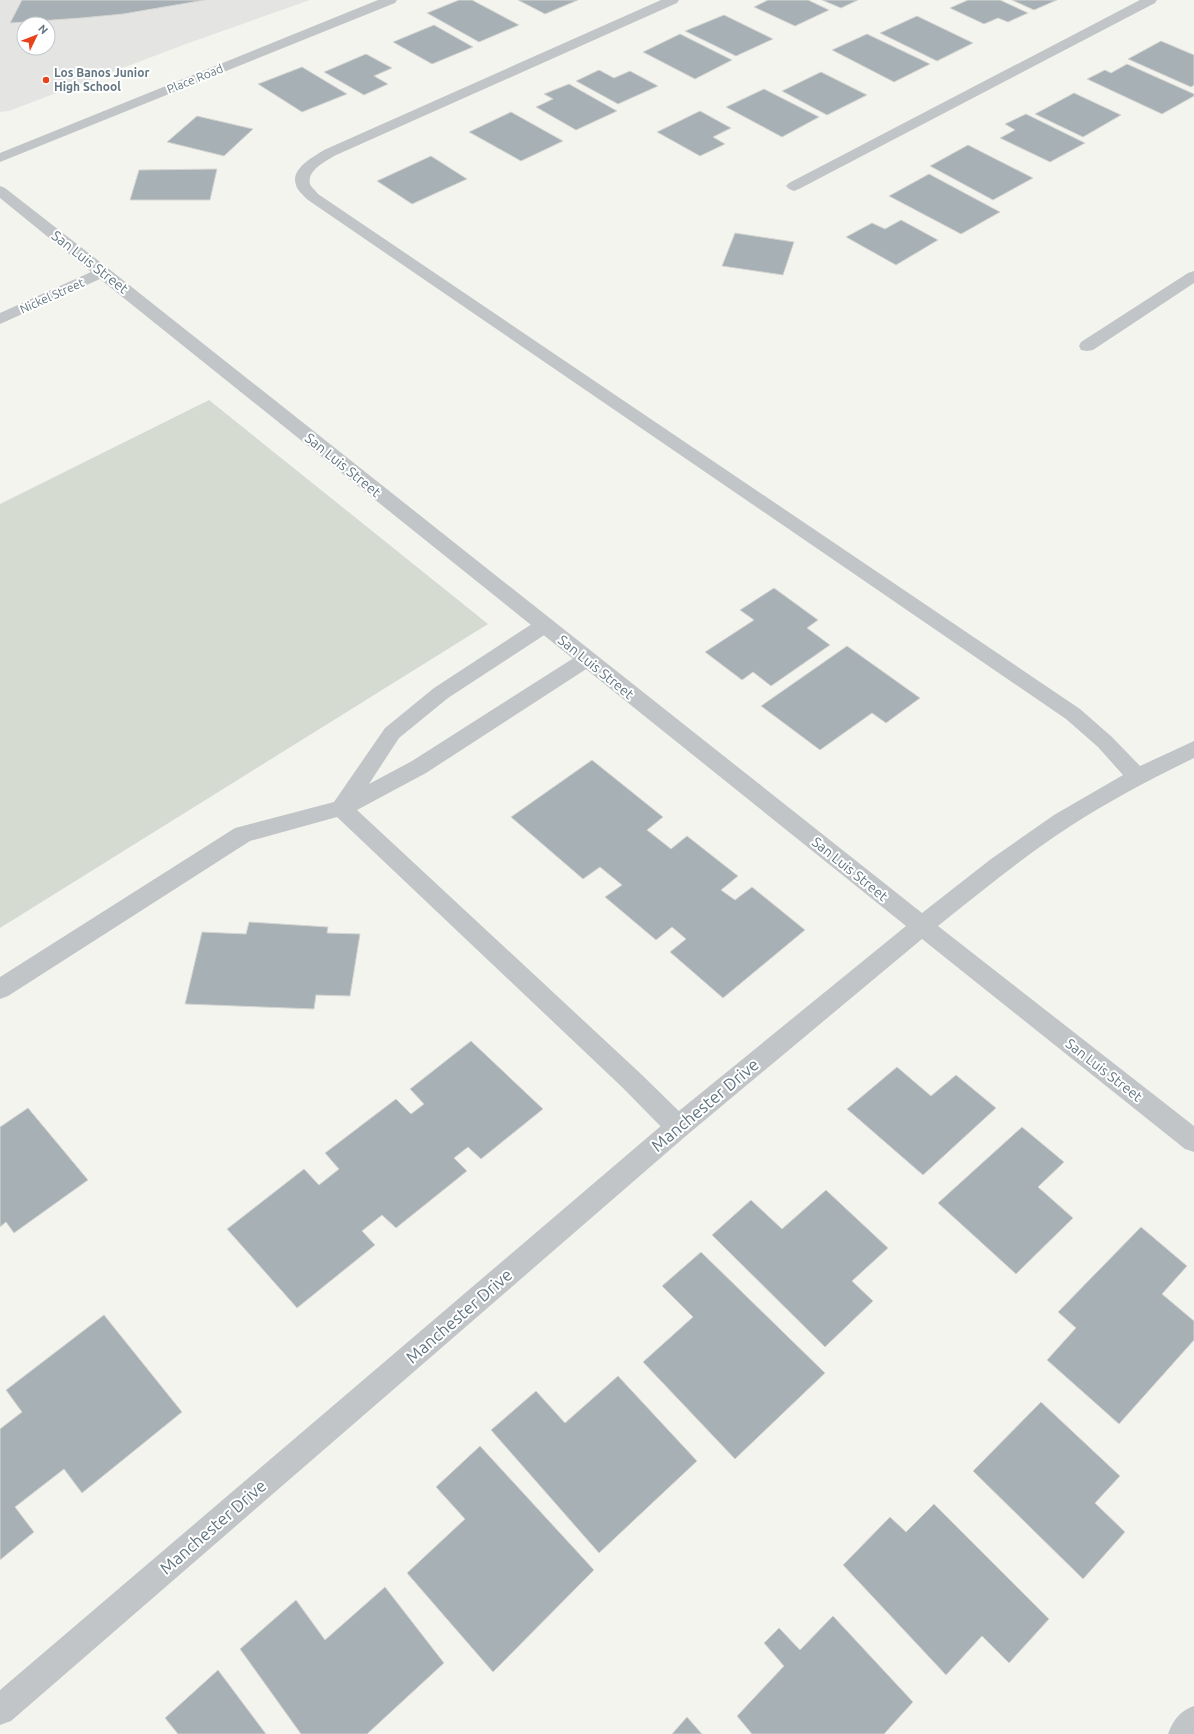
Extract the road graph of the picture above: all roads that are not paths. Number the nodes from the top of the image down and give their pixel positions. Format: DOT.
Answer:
graph roads {
  1 [pos="390,0"];
  2 [pos="672,0"];
  3 [pos="1150,0"];
  4 [pos="0,158"];
  5 [pos="794,186"];
  6 [pos="0,191"];
  7 [pos="103,272"];
  8 [pos="1194,276"];
  9 [pos="0,319"];
  10 [pos="1086,346"];
  11 [pos="544,626"];
  12 [pos="587,659"];
  13 [pos="1194,749"];
  14 [pos="1137,777"];
  15 [pos="341,808"];
  16 [pos="922,926"];
  17 [pos="0,989"];
  18 [pos="678,1127"];
  19 [pos="1194,1141"];
  20 [pos="0,1710"];
  21 [pos="1194,1721"];
  22 [pos="1183,1734"];
  1 -- 4 [label="street, Place Road"];
  2 -- 14 [label="street"];
  3 -- 5 [label="street"];
  6 -- 7 [label="street, San Luis Street"];
  7 -- 9 [label="street, Nickel Street"];
  7 -- 11 [label="street, San Luis Street"];
  8 -- 10 [label="street"];
  11 -- 12 [label="street, San Luis Street"];
  11 -- 15 [label="street"];
  12 -- 15 [label="street"];
  12 -- 16 [label="street, San Luis Street"];
  13 -- 14 [label="street, Manchester Drive"];
  14 -- 16 [label="street, Manchester Drive"];
  15 -- 17 [label="street"];
  15 -- 18 [label="street"];
  16 -- 18 [label="street, Manchester Drive"];
  16 -- 19 [label="street, San Luis Street"];
  18 -- 20 [label="street, Manchester Drive"];
  21 -- 22 [label="street"];
}
